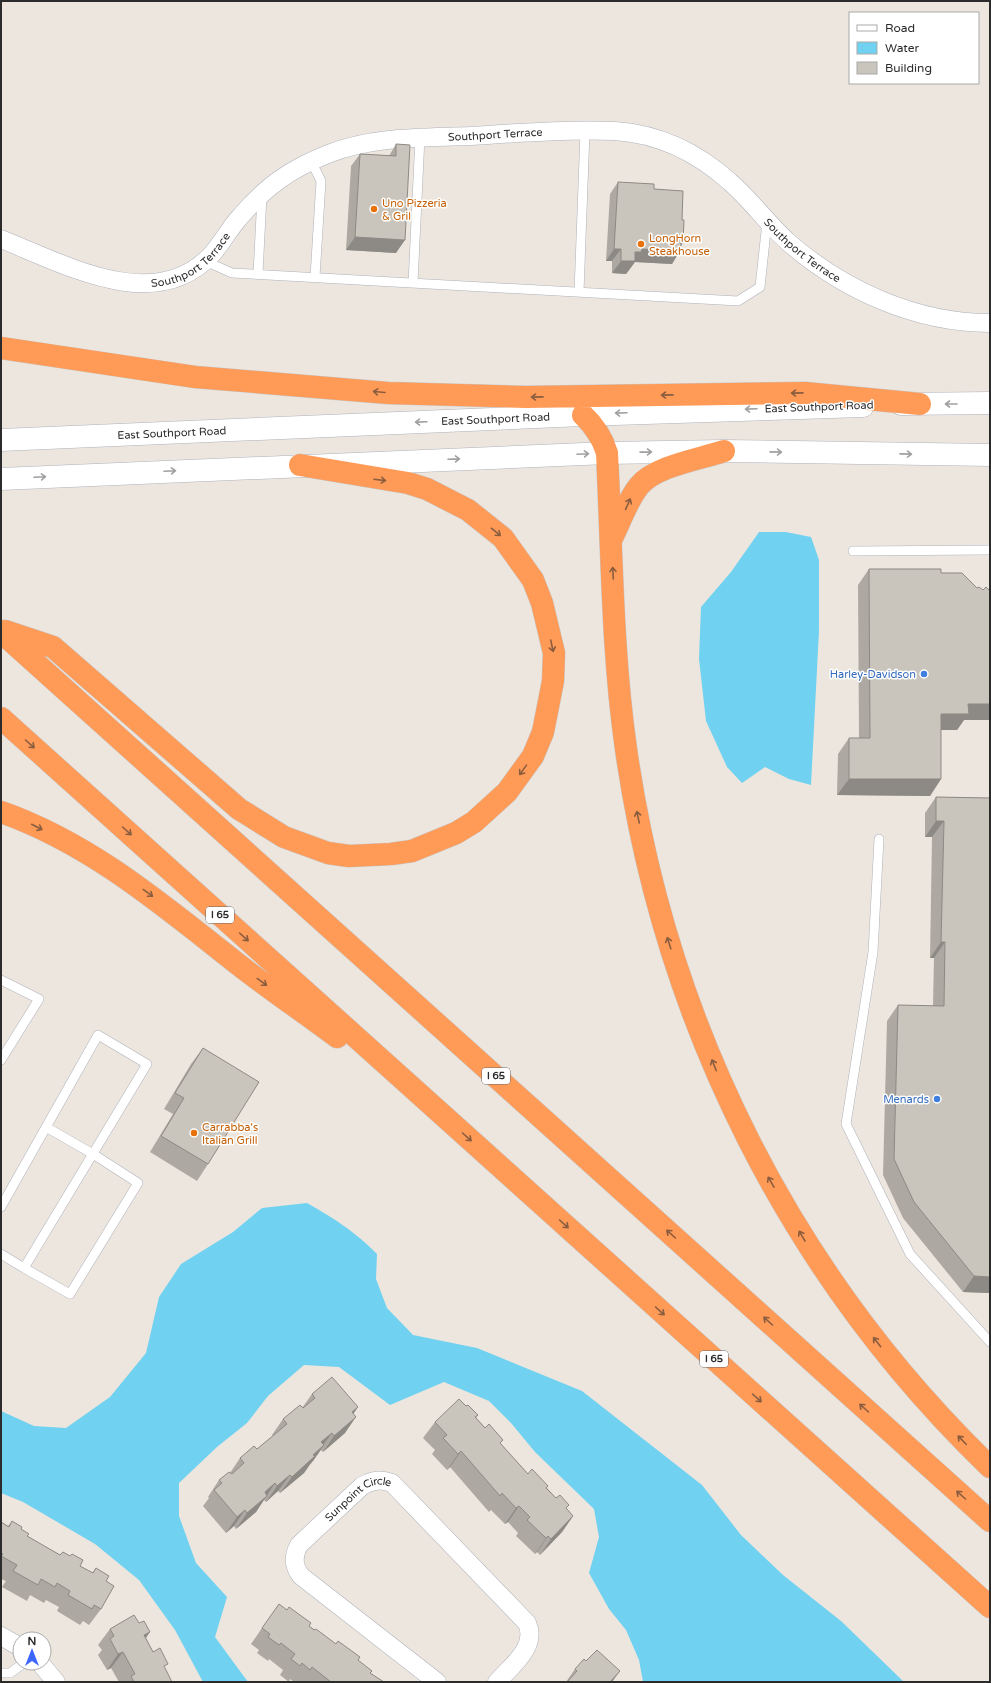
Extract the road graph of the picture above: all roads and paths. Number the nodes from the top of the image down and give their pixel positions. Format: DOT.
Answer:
graph roads {
  1 [pos="585,132"];
  2 [pos="420,138"];
  3 [pos="311,161"];
  4 [pos="262,194"];
  5 [pos="767,222"];
  6 [pos="1,239"];
  7 [pos="205,262"];
  8 [pos="258,274"];
  9 [pos="315,277"];
  10 [pos="413,283"];
  11 [pos="579,292"];
  12 [pos="990,324"];
  13 [pos="1,348"];
  14 [pos="990,403"];
  15 [pos="920,404"];
  16 [pos="583,415"];
  17 [pos="1,440"];
  18 [pos="724,451"];
  19 [pos="607,453"];
  20 [pos="990,455"];
  21 [pos="300,465"];
  22 [pos="1,479"];
  23 [pos="611,539"];
  24 [pos="990,550"];
  25 [pos="853,551"];
  26 [pos="1,631"];
  27 [pos="1,718"];
  28 [pos="1,812"];
  29 [pos="879,838"];
  30 [pos="1,980"];
  31 [pos="1,1060"];
  32 [pos="438,1111"];
  33 [pos="46,1127"];
  34 [pos="93,1154"];
  35 [pos="1,1207"];
  36 [pos="1,1254"];
  37 [pos="24,1268"];
  38 [pos="990,1342"];
  39 [pos="990,1468"];
  40 [pos="990,1521"];
  41 [pos="990,1608"];
  42 [pos="1,1636"];
  43 [pos="12,1642"];
  44 [pos="13,1671"];
  45 [pos="47,1671"];
  46 [pos="1,1673"];
  47 [pos="56,1682"];
  48 [pos="437,1682"];
  49 [pos="497,1682"];
  1 -- 2 [label="street, Southport Terrace"];
  1 -- 5 [label="street, Southport Terrace"];
  1 -- 11 [label="lane"];
  2 -- 3 [label="street, Southport Terrace"];
  2 -- 10 [label="lane"];
  3 -- 4 [label="street, Southport Terrace"];
  3 -- 9 [label="lane"];
  4 -- 7 [label="street, Southport Terrace"];
  4 -- 8 [label="lane"];
  5 -- 11 [label="lane"];
  5 -- 12 [label="street, Southport Terrace"];
  6 -- 7 [label="street, Southport Terrace"];
  7 -- 8 [label="lane"];
  8 -- 9 [label="lane"];
  9 -- 10 [label="lane"];
  10 -- 11 [label="lane"];
  15 -- 13 [label="highway, one-way"];
  14 -- 15 [label="main road, East Southport Road, one-way"];
  15 -- 16 [label="main road, East Southport Road, one-way"];
  16 -- 17 [label="main road, East Southport Road, one-way"];
  16 -- 19 [label="highway"];
  19 -- 18 [label="main road, one-way"];
  18 -- 20 [label="main road, one-way"];
  23 -- 18 [label="highway, one-way"];
  21 -- 19 [label="main road, one-way"];
  19 -- 23 [label="highway"];
  22 -- 21 [label="main road, one-way"];
  21 -- 26 [label="highway, one-way"];
  39 -- 23 [label="highway, one-way"];
  24 -- 25 [label="lane"];
  40 -- 26 [label="highway, I 65, one-way"];
  27 -- 32 [label="highway, I 65, one-way"];
  28 -- 32 [label="highway, one-way"];
  29 -- 38 [label="lane"];
  30 -- 31 [label="lane"];
  32 -- 41 [label="highway, I 65, one-way"];
  33 -- 34 [label="lane"];
  33 -- 34 [label="lane"];
  33 -- 35 [label="lane"];
  34 -- 37 [label="lane"];
  34 -- 37 [label="lane"];
  36 -- 37 [label="lane"];
  42 -- 43 [label="street"];
  44 -- 46 [label="lane"];
  45 -- 47 [label="street"];
  48 -- 49 [label="street, Sunpoint Circle"];
}
